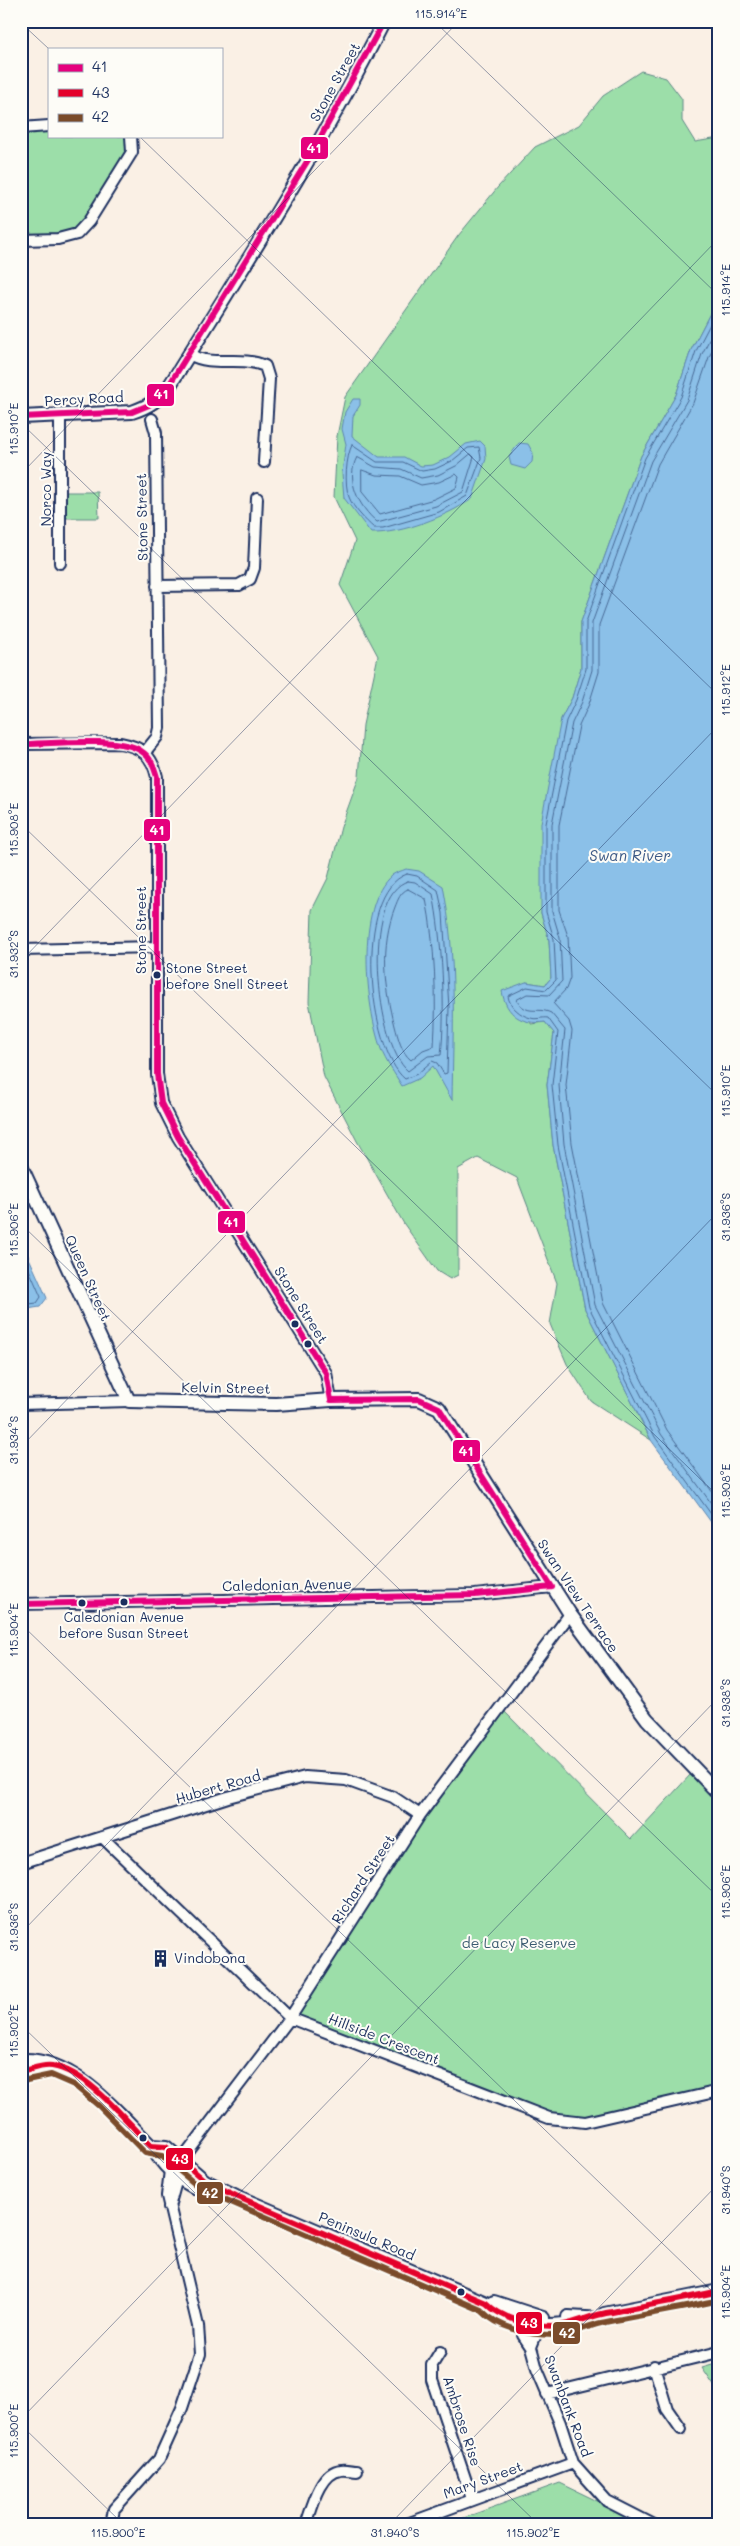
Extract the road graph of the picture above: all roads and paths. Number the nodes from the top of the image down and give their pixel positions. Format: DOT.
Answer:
graph roads {
  1 [pos="384,21"];
  2 [pos="48,126"];
  3 [pos="21,128"];
  4 [pos="131,138"];
  5 [pos="21,240"];
  6 [pos="189,354"];
  7 [pos="148,407"];
  8 [pos="60,415"];
  9 [pos="21,417"];
  10 [pos="152,420"];
  11 [pos="264,462"];
  12 [pos="257,498"];
  13 [pos="60,563"];
  14 [pos="157,586"];
  15 [pos="21,744"];
  16 [pos="146,752"];
  17 [pos="155,946"];
  18 [pos="21,950"];
  19 [pos="21,1166"];
  20 [pos="331,1400"];
  21 [pos="130,1401"];
  22 [pos="429,1402"];
  23 [pos="21,1404"];
  24 [pos="552,1587"];
  25 [pos="21,1604"];
  26 [pos="570,1614"];
  27 [pos="719,1794"];
  28 [pos="420,1815"];
  29 [pos="102,1837"];
  30 [pos="21,1863"];
  31 [pos="290,2018"];
  32 [pos="21,2060"];
  33 [pos="49,2066"];
  34 [pos="21,2072"];
  35 [pos="719,2091"];
  36 [pos="151,2146"];
  37 [pos="182,2160"];
  38 [pos="174,2174"];
  39 [pos="236,2196"];
  40 [pos="719,2291"];
  41 [pos="531,2319"];
  42 [pos="440,2352"];
  43 [pos="719,2352"];
  44 [pos="654,2366"];
  45 [pos="547,2394"];
  46 [pos="681,2429"];
  47 [pos="573,2463"];
  48 [pos="357,2471"];
  49 [pos="472,2498"];
  50 [pos="111,2525"];
  51 [pos="306,2525"];
  52 [pos="404,2525"];
  53 [pos="654,2525"];
  1 -- 6 [label="street, Stone Street"];
  2 -- 3 [label="street"];
  4 -- 5 [label="street"];
  6 -- 7 [label="street, Stone Street"];
  6 -- 11 [label="street"];
  7 -- 8 [label="street, Percy Road"];
  8 -- 9 [label="street, Percy Road"];
  8 -- 13 [label="street, Norco Way"];
  10 -- 14 [label="street, Stone Street"];
  12 -- 14 [label="street"];
  14 -- 16 [label="street, Stone Street"];
  15 -- 16 [label="street"];
  16 -- 17 [label="street, Stone Street"];
  17 -- 18 [label="street"];
  17 -- 20 [label="street, Stone Street"];
  19 -- 21 [label="street, Queen Street"];
  20 -- 21 [label="street, Kelvin Street"];
  20 -- 22 [label="street, Kelvin Street"];
  21 -- 23 [label="street, Kelvin Street"];
  22 -- 24 [label="street, Swan View Terrace"];
  24 -- 25 [label="street, Caledonian Avenue"];
  24 -- 26 [label="street, Swan View Terrace"];
  26 -- 27 [label="street, Swan View Terrace"];
  26 -- 28 [label="street, Richard Street"];
  28 -- 29 [label="street, Hubert Road"];
  28 -- 31 [label="street, Richard Street"];
  29 -- 30 [label="street, Hubert Road"];
  29 -- 31 [label="street, Hillside Crescent"];
  31 -- 35 [label="street, Hillside Crescent"];
  31 -- 37 [label="street, Richard Street"];
  32 -- 33 [label="street, Peninsula Road"];
  33 -- 34 [label="street"];
  33 -- 36 [label="street, Peninsula Road"];
  36 -- 37 [label="street, Peninsula Road"];
  36 -- 38 [label="street, Peninsula Road"];
  37 -- 38 [label="street, Richard Street"];
  37 -- 39 [label="street, Peninsula Road"];
  38 -- 39 [label="street, Peninsula Road"];
  38 -- 50 [label="street"];
  39 -- 41 [label="street, Peninsula Road"];
  40 -- 41 [label="street, Peninsula Road"];
  41 -- 45 [label="street, Swanbank Road"];
  42 -- 49 [label="street, Ambrose Rise"];
  43 -- 44 [label="street"];
  44 -- 45 [label="street"];
  44 -- 46 [label="street"];
  45 -- 47 [label="street, Swanbank Road"];
  47 -- 49 [label="street, Mary Street"];
  47 -- 53 [label="street, Swanbank Road"];
  48 -- 51 [label="street"];
  49 -- 52 [label="street, Mary Street"];
}
